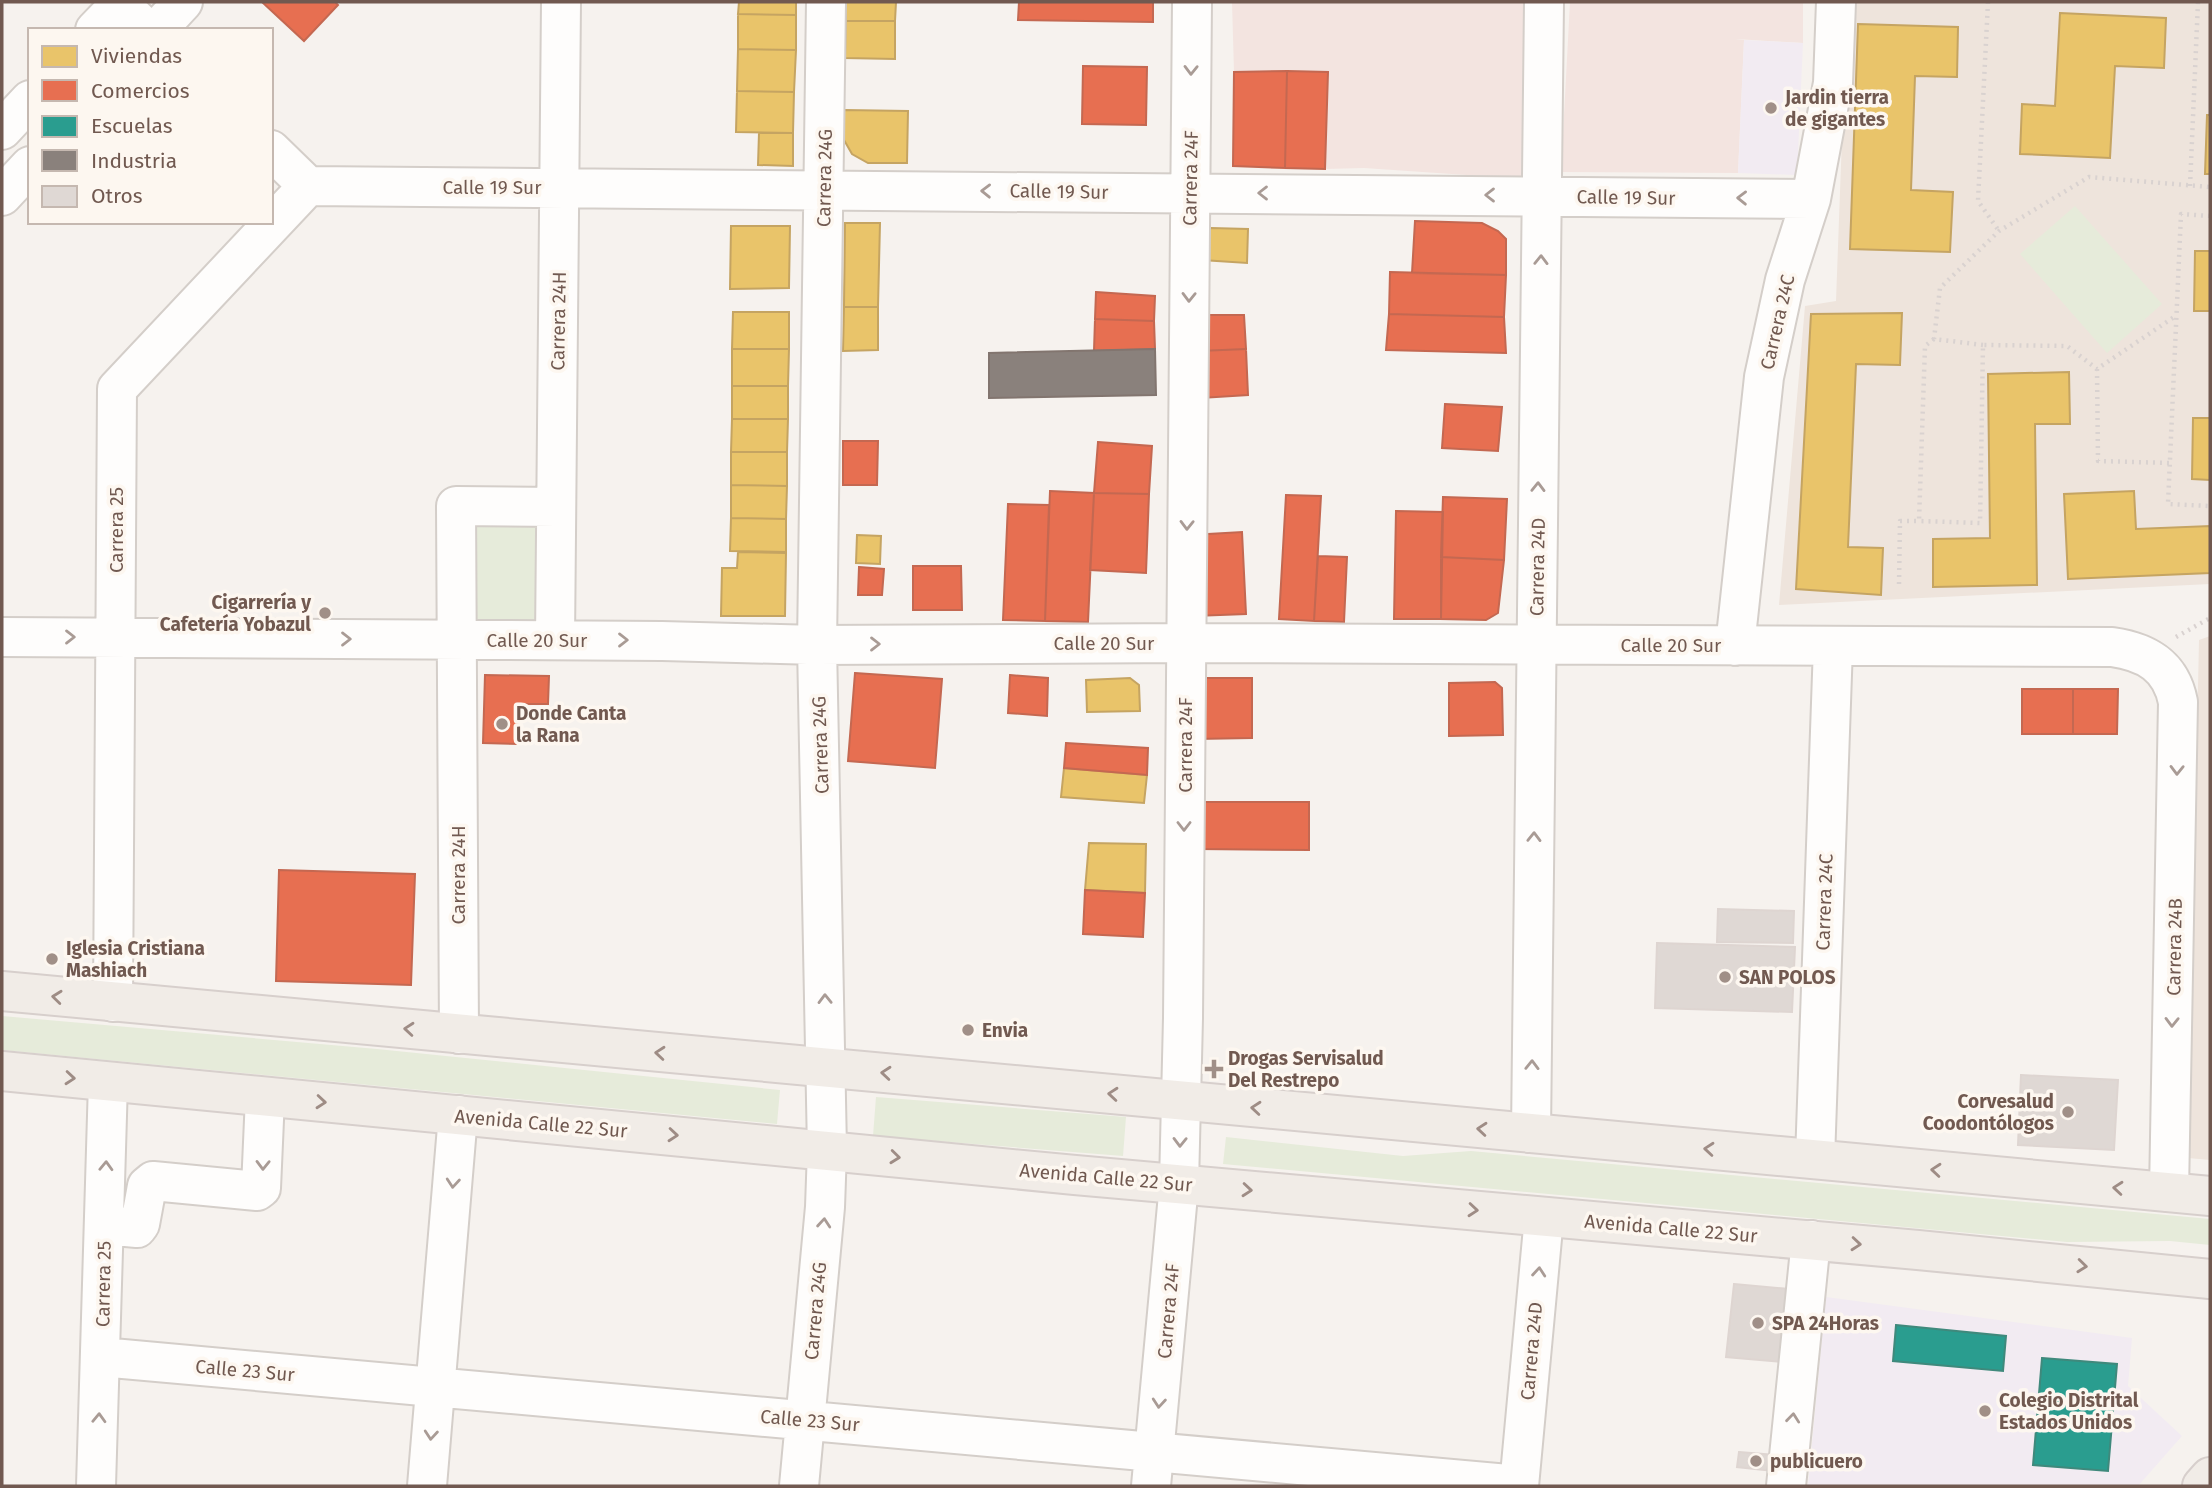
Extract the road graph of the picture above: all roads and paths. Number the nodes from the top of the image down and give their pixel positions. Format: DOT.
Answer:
graph roads {
  1 [pos="183,2"];
  2 [pos="561,2"];
  3 [pos="826,2"];
  4 [pos="1192,2"];
  5 [pos="1544,2"];
  6 [pos="1836,2"];
  7 [pos="1988,2"];
  8 [pos="2199,2"];
  9 [pos="114,9"];
  10 [pos="144,28"];
  11 [pos="159,28"];
  12 [pos="28,102"];
  13 [pos="2,130"];
  14 [pos="273,152"];
  15 [pos="28,168"];
  16 [pos="308,186"];
  17 [pos="2190,186"];
  18 [pos="2210,187"];
  19 [pos="559,188"];
  20 [pos="824,189"];
  21 [pos="1190,193"];
  22 [pos="1541,195"];
  23 [pos="2,196"];
  24 [pos="1811,199"];
  25 [pos="2210,216"];
  26 [pos="273,223"];
  27 [pos="272,224"];
  28 [pos="1998,230"];
  29 [pos="2177,314"];
  30 [pos="1934,339"];
  31 [pos="1983,345"];
  32 [pos="2097,369"];
  33 [pos="2169,463"];
  34 [pos="2210,506"];
  35 [pos="556,507"];
  36 [pos="1919,521"];
  37 [pos="1899,584"];
  38 [pos="2,636"];
  39 [pos="115,637"];
  40 [pos="456,639"];
  41 [pos="555,640"];
  42 [pos="1186,643"];
  43 [pos="1536,644"];
  44 [pos="817,645"];
  45 [pos="1735,646"];
  46 [pos="1833,646"];
  47 [pos="2178,702"];
  48 [pos="2,991"];
  49 [pos="113,1002"];
  50 [pos="459,1034"];
  51 [pos="826,1067"];
  52 [pos="2,1071"];
  53 [pos="108,1082"];
  54 [pos="265,1097"];
  55 [pos="1181,1100"];
  56 [pos="458,1115"];
  57 [pos="1531,1133"];
  58 [pos="827,1150"];
  59 [pos="1815,1159"];
  60 [pos="1179,1184"];
  61 [pos="2169,1192"];
  62 [pos="2210,1196"];
  63 [pos="1544,1217"];
  64 [pos="104,1225"];
  65 [pos="1811,1240"];
  66 [pos="2199,1282"];
  67 [pos="101,1357"];
  68 [pos="436,1386"];
  69 [pos="805,1420"];
  70 [pos="1153,1470"];
  71 [pos="1336,1477"];
  72 [pos="2210,1477"];
  73 [pos="96,1486"];
  74 [pos="427,1486"];
  75 [pos="799,1486"];
  76 [pos="1519,1486"];
  77 [pos="1786,1486"];
  78 [pos="2202,1486"];
  1 -- 11 [label="street"];
  2 -- 19 [label="street, Carrera 24H"];
  3 -- 20 [label="street, Carrera 24G"];
  4 -- 21 [label="street, Carrera 24F, one-way"];
  5 -- 22 [label="street, Carrera 24D"];
  6 -- 24 [label="street, Carrera 24C"];
  7 -- 28 [label="path"];
  8 -- 17 [label="path"];
  9 -- 10 [label="street"];
  12 -- 13 [label="street"];
  14 -- 16 [label="street"];
  15 -- 23 [label="street"];
  16 -- 19 [label="street, Calle 19 Sur"];
  16 -- 26 [label="street, Carrera 25"];
  17 -- 18 [label="path"];
  17 -- 28 [label="path"];
  19 -- 20 [label="street, Calle 19 Sur"];
  19 -- 35 [label="street, Carrera 24H"];
  21 -- 20 [label="street, Calle 19 Sur, one-way"];
  20 -- 44 [label="street, Carrera 24G"];
  22 -- 21 [label="street, Calle 19 Sur, one-way"];
  21 -- 42 [label="street, Carrera 24F, one-way"];
  24 -- 22 [label="street, Calle 19 Sur, one-way"];
  43 -- 22 [label="street, Carrera 24D, one-way"];
  24 -- 45 [label="street, Carrera 24C"];
  25 -- 29 [label="path"];
  27 -- 39 [label="street, Carrera 25"];
  28 -- 30 [label="path"];
  29 -- 32 [label="path"];
  29 -- 33 [label="path"];
  30 -- 31 [label="path"];
  30 -- 36 [label="path"];
  31 -- 32 [label="path"];
  31 -- 36 [label="path"];
  32 -- 33 [label="path"];
  33 -- 34 [label="path"];
  35 -- 40 [label="street, Carrera 24H"];
  35 -- 41 [label="street, Carrera 24H"];
  36 -- 37 [label="path"];
  38 -- 39 [label="street, Calle 20 Sur, one-way"];
  39 -- 40 [label="street, Calle 20 Sur, one-way"];
  39 -- 49 [label="street, Carrera 25"];
  40 -- 41 [label="street, Calle 20 Sur"];
  40 -- 50 [label="street, Carrera 24H"];
  41 -- 44 [label="street, Calle 20 Sur, one-way"];
  42 -- 43 [label="street, Calle 20 Sur"];
  44 -- 42 [label="street, Calle 20 Sur, one-way"];
  42 -- 55 [label="street, Carrera 24F, one-way"];
  43 -- 45 [label="street, Calle 20 Sur"];
  57 -- 43 [label="street, Carrera 24D, one-way"];
  51 -- 44 [label="street, Carrera 24G, one-way"];
  45 -- 46 [label="street, Calle 20 Sur"];
  46 -- 47 [label="street, Calle 20 Sur"];
  46 -- 59 [label="street, Carrera 24C"];
  47 -- 61 [label="street, Carrera 24B, one-way"];
  49 -- 48 [label="main road, one-way"];
  50 -- 49 [label="main road, one-way"];
  51 -- 50 [label="main road, one-way"];
  55 -- 51 [label="main road, one-way"];
  51 -- 58 [label="street, Carrera 24G"];
  52 -- 53 [label="main road, Avenida Calle 22 Sur, one-way"];
  53 -- 54 [label="main road, Avenida Calle 22 Sur"];
  64 -- 53 [label="street, Carrera 25, one-way"];
  54 -- 56 [label="main road, Avenida Calle 22 Sur, one-way"];
  54 -- 64 [label="street, one-way"];
  57 -- 55 [label="main road, one-way"];
  55 -- 60 [label="street, Carrera 24F, one-way"];
  56 -- 58 [label="main road, Avenida Calle 22 Sur, one-way"];
  56 -- 68 [label="street, one-way"];
  59 -- 57 [label="main road, one-way"];
  58 -- 60 [label="main road, Avenida Calle 22 Sur, one-way"];
  69 -- 58 [label="street, Carrera 24G, one-way"];
  61 -- 59 [label="main road, one-way"];
  60 -- 63 [label="main road, Avenida Calle 22 Sur, one-way"];
  60 -- 70 [label="street, Carrera 24F, one-way"];
  61 -- 62 [label="main road"];
  63 -- 65 [label="main road, Avenida Calle 22 Sur"];
  76 -- 63 [label="street, Carrera 24D, one-way"];
  64 -- 67 [label="street, Carrera 25"];
  65 -- 66 [label="main road, Avenida Calle 22 Sur, one-way"];
  77 -- 65 [label="street, one-way"];
  67 -- 68 [label="street, Calle 23 Sur"];
  73 -- 67 [label="street, Carrera 25, one-way"];
  68 -- 69 [label="street, Calle 23 Sur"];
  68 -- 74 [label="street, one-way"];
  69 -- 70 [label="street, Calle 23 Sur"];
  69 -- 75 [label="street, Carrera 24G"];
  70 -- 71 [label="street, Calle 23 Sur"];
  71 -- 76 [label="street, Calle 23 Sur"];
  72 -- 78 [label="main road"];
}
